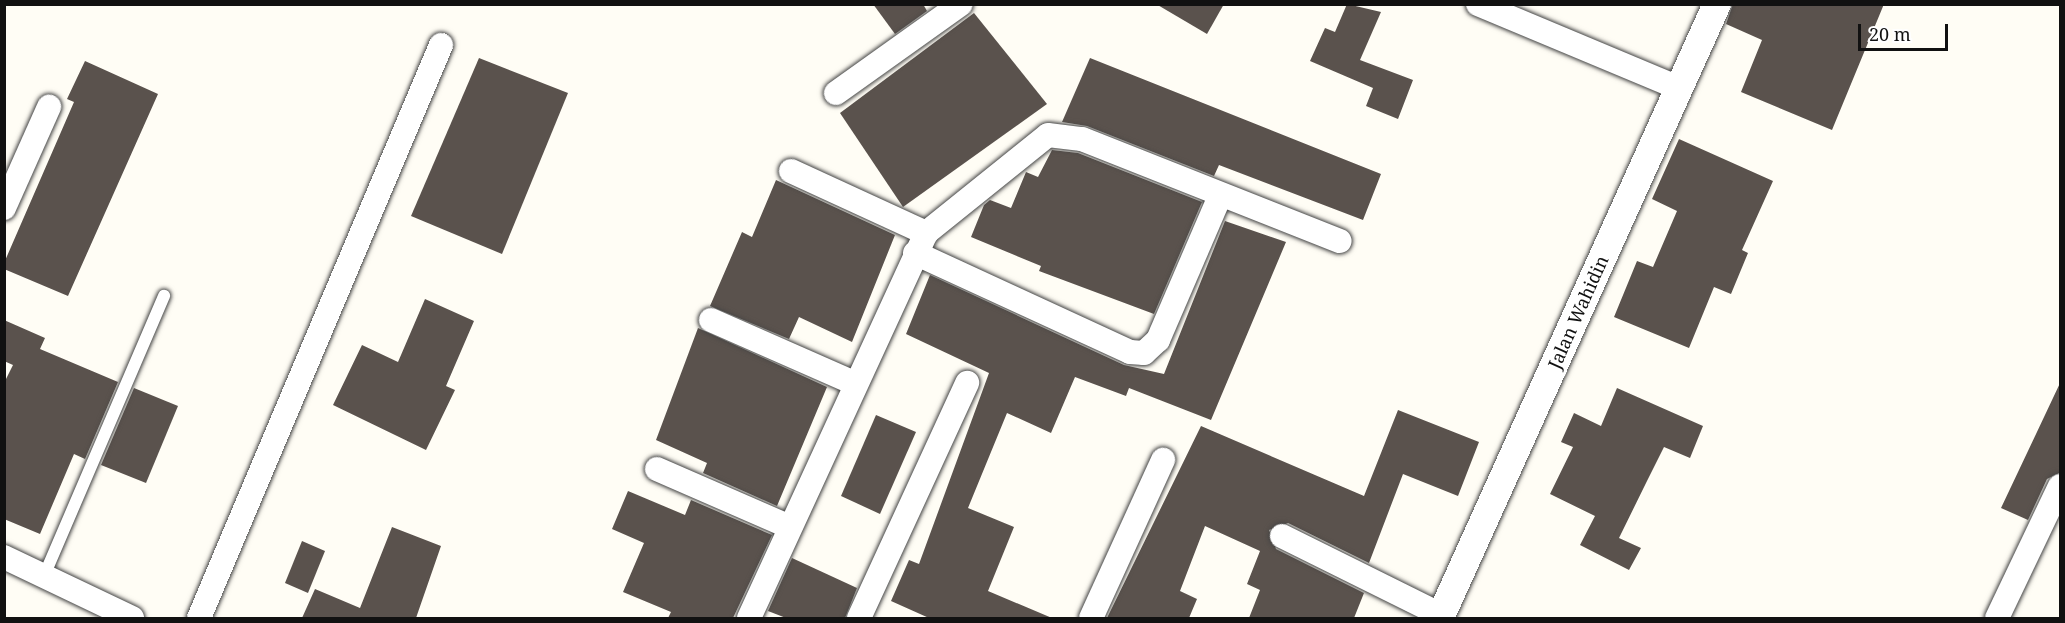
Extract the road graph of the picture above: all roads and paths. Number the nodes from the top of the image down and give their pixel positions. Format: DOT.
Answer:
graph roads {
  1 [pos="961,4"];
  2 [pos="1478,4"];
  3 [pos="1717,4"];
  4 [pos="441,45"];
  5 [pos="1679,88"];
  6 [pos="836,93"];
  7 [pos="49,107"];
  8 [pos="791,171"];
  9 [pos="1220,196"];
  10 [pos="4,208"];
  11 [pos="1340,241"];
  12 [pos="921,243"];
  13 [pos="164,296"];
  14 [pos="711,320"];
  15 [pos="966,383"];
  16 [pos="856,384"];
  17 [pos="1163,460"];
  18 [pos="657,469"];
  19 [pos="2061,486"];
  20 [pos="790,527"];
  21 [pos="1282,536"];
  22 [pos="4,557"];
  23 [pos="44,576"];
  24 [pos="1441,617"];
  25 [pos="132,618"];
  26 [pos="199,618"];
  27 [pos="749,618"];
  28 [pos="860,618"];
  29 [pos="1090,618"];
  30 [pos="1997,618"];
  1 -- 6 [label="street"];
  2 -- 5 [label="street"];
  3 -- 5 [label="street, Jalan Wahidin"];
  4 -- 26 [label="street"];
  5 -- 24 [label="street, Jalan Wahidin"];
  7 -- 10 [label="street"];
  8 -- 12 [label="street"];
  9 -- 11 [label="street"];
  9 -- 12 [label="street"];
  9 -- 12 [label="street"];
  12 -- 16 [label="street"];
  13 -- 23 [label="lane"];
  14 -- 16 [label="street"];
  15 -- 28 [label="street"];
  16 -- 20 [label="street"];
  17 -- 29 [label="street"];
  18 -- 20 [label="street"];
  19 -- 30 [label="street"];
  20 -- 27 [label="street"];
  21 -- 24 [label="street"];
  22 -- 23 [label="street"];
  23 -- 25 [label="street"];
}
